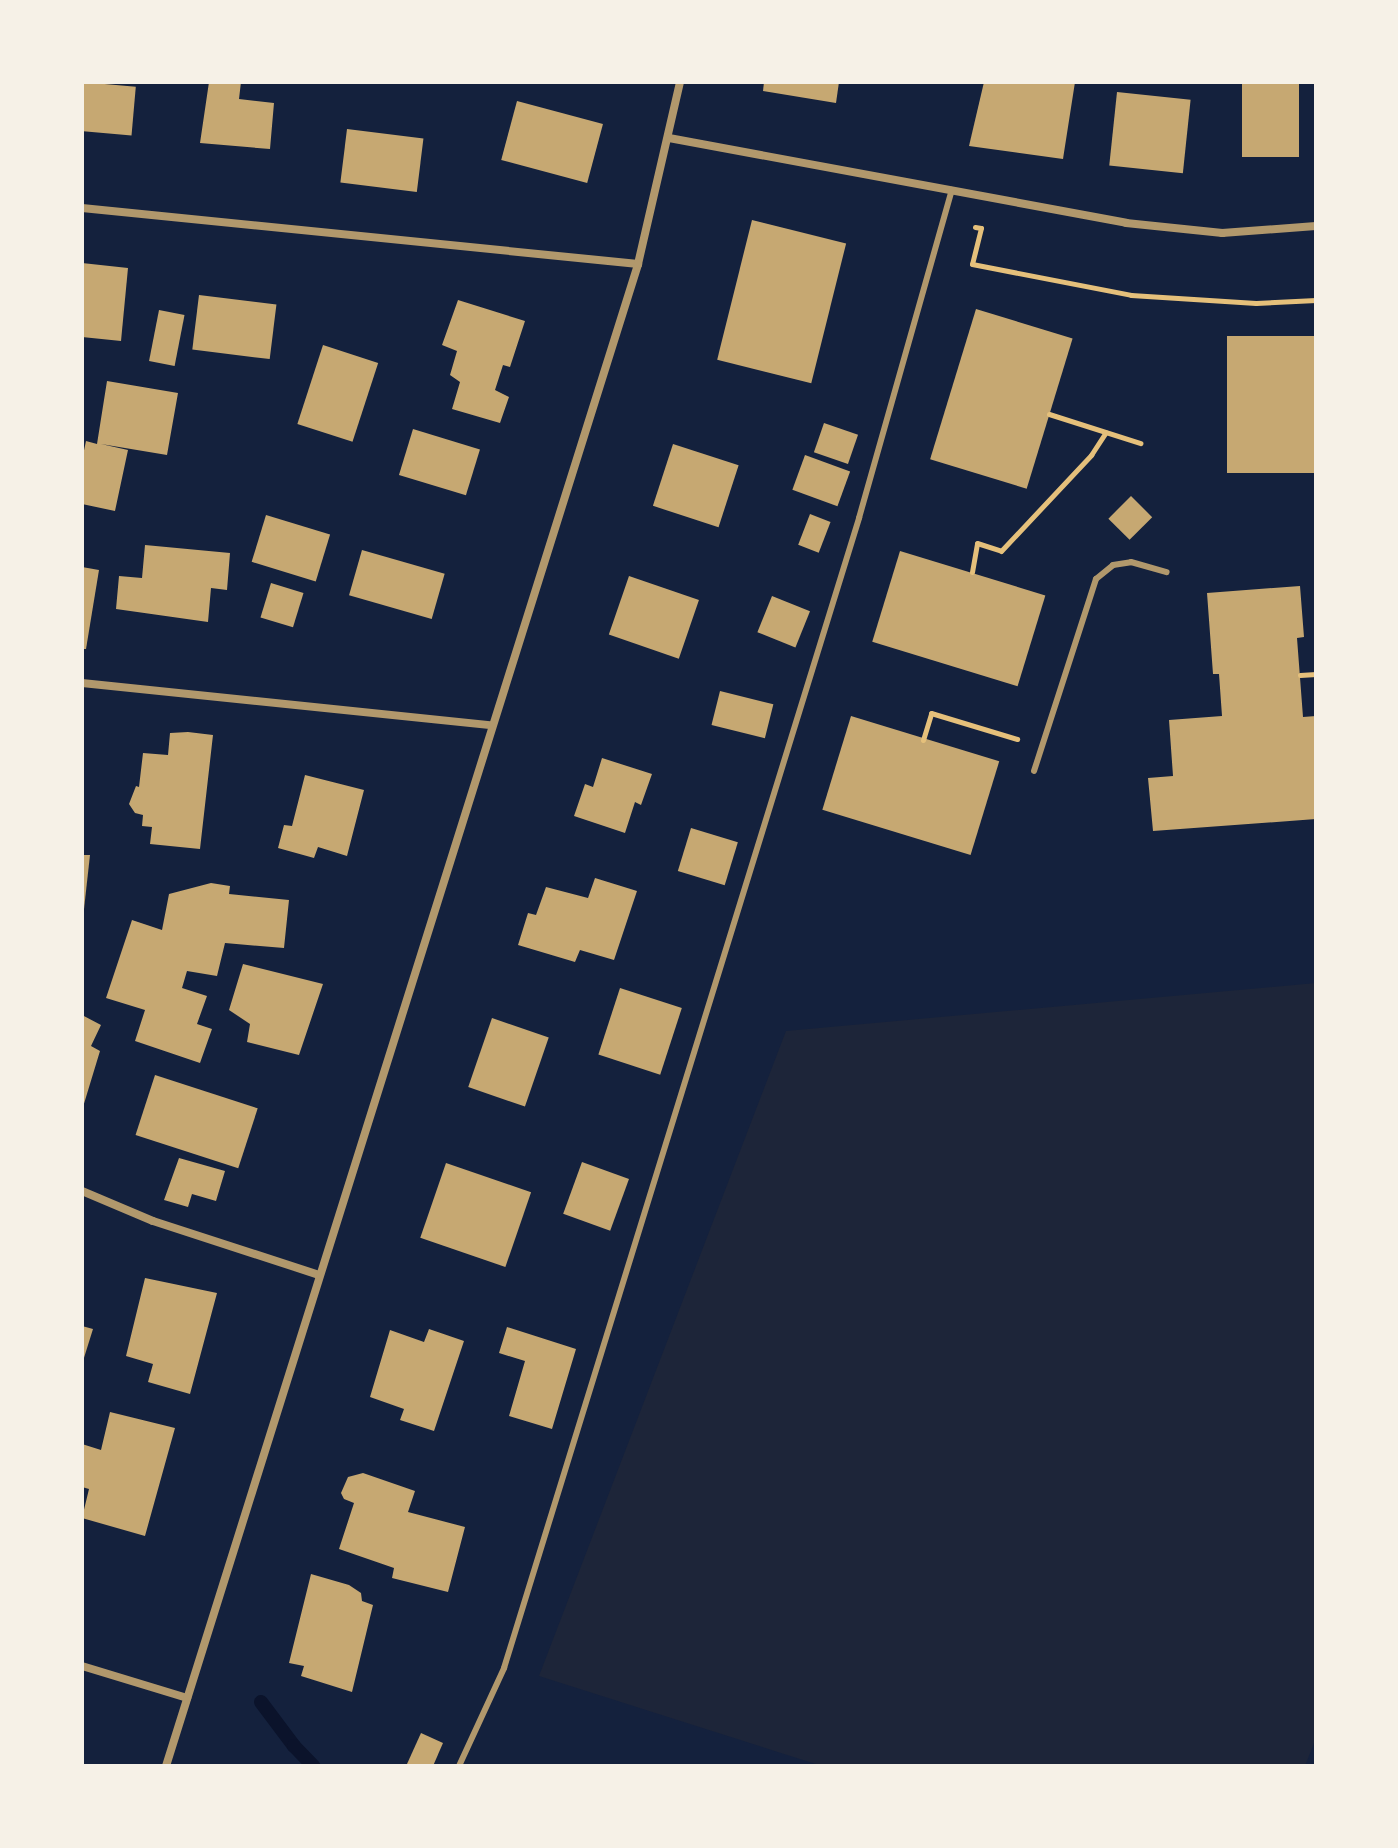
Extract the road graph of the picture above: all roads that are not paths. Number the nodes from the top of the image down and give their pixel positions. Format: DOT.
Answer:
graph roads {
  1 [pos="680,82"];
  2 [pos="669,138"];
  3 [pos="952,190"];
  4 [pos="82,208"];
  5 [pos="1316,226"];
  6 [pos="638,264"];
  7 [pos="1167,572"];
  8 [pos="82,683"];
  9 [pos="490,725"];
  10 [pos="1034,771"];
  11 [pos="82,1191"];
  12 [pos="319,1275"];
  13 [pos="82,1666"];
  14 [pos="187,1698"];
  15 [pos="166,1766"];
  16 [pos="459,1766"];
  1 -- 2 [label="street"];
  2 -- 3 [label="street"];
  2 -- 6 [label="street"];
  3 -- 5 [label="street"];
  3 -- 16 [label="lane"];
  4 -- 6 [label="street"];
  6 -- 9 [label="street"];
  7 -- 10 [label="lane"];
  8 -- 9 [label="street"];
  9 -- 12 [label="street"];
  11 -- 12 [label="street"];
  12 -- 14 [label="street"];
  13 -- 14 [label="street"];
  14 -- 15 [label="street"];
}
